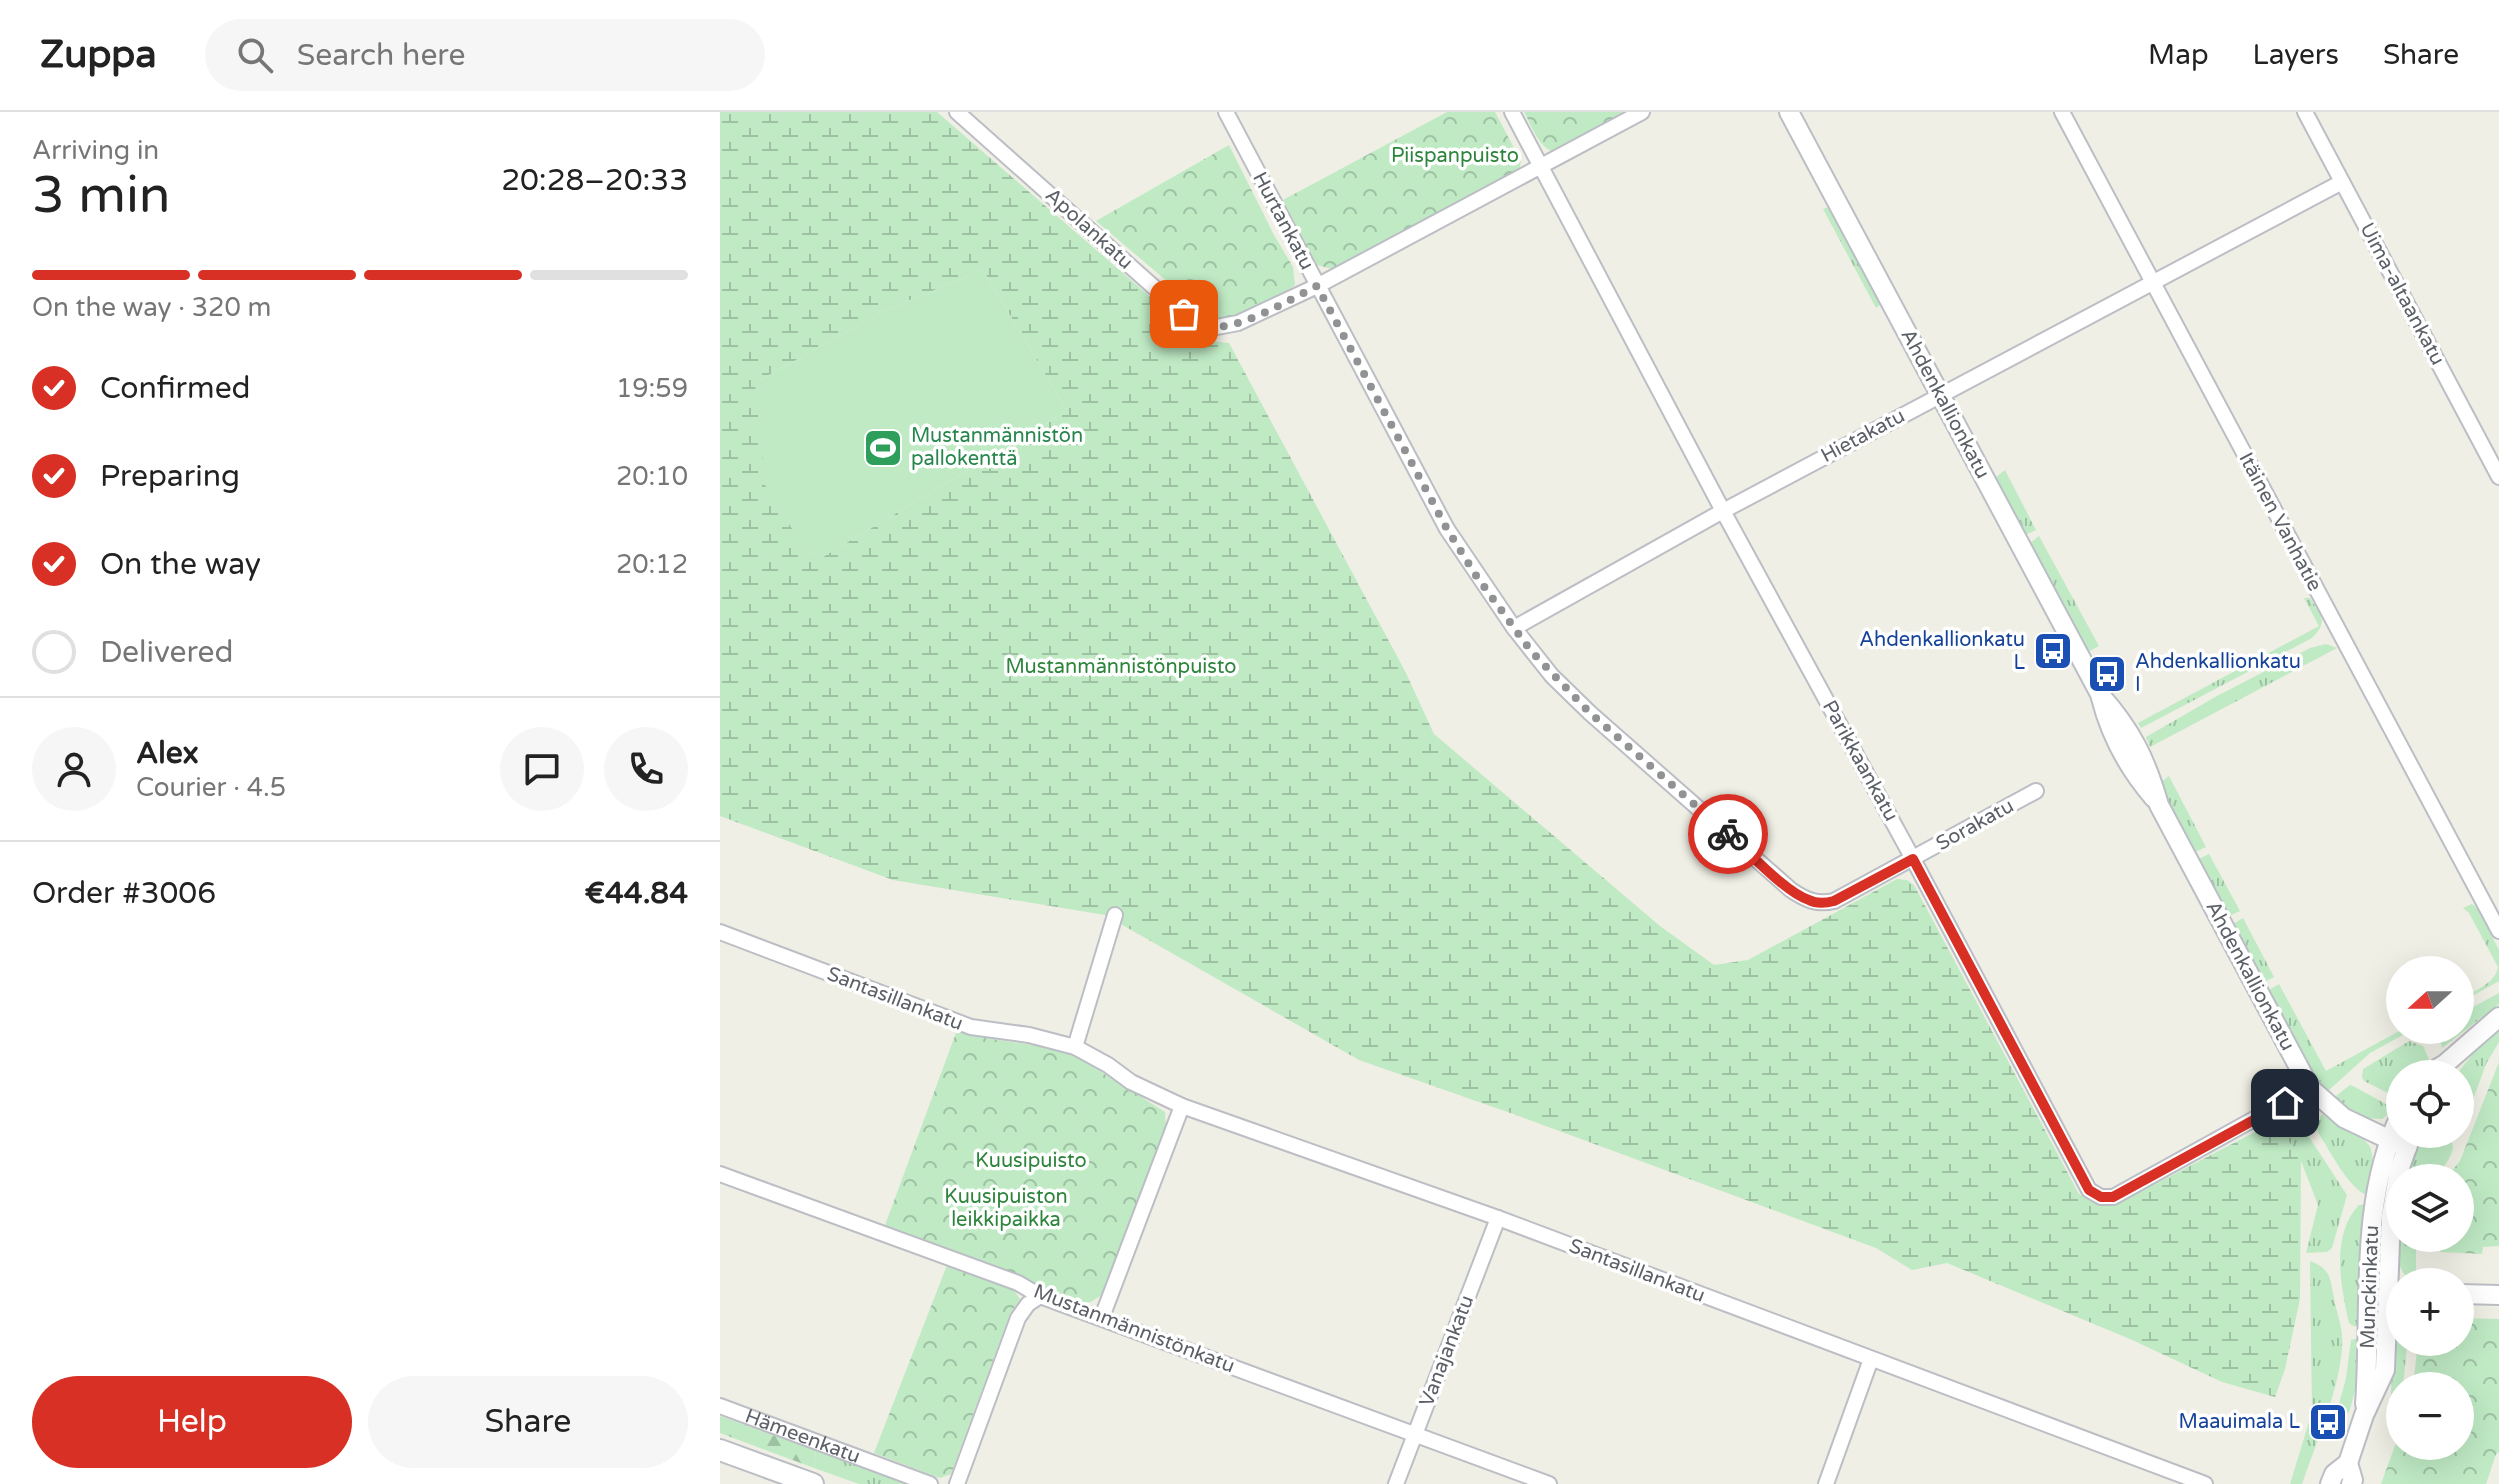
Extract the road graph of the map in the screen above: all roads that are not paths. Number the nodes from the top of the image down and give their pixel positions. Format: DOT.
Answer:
graph roads {
  1 [pos="957,112"];
  2 [pos="1226,112"];
  3 [pos="1512,112"];
  4 [pos="1642,112"];
  5 [pos="1789,112"];
  6 [pos="2062,112"];
  7 [pos="2305,112"];
  8 [pos="1541,166"];
  9 [pos="2342,182"];
  10 [pos="2152,283"];
  11 [pos="1317,286"];
  12 [pos="1941,396"];
  13 [pos="2499,477"];
  14 [pos="1723,511"];
  15 [pos="1514,628"];
  16 [pos="2036,791"];
  17 [pos="1913,859"];
  18 [pos="1115,915"];
  19 [pos="2499,931"];
  20 [pos="720,932"];
  21 [pos="2499,1017"];
  22 [pos="1075,1047"];
  23 [pos="2454,1060"];
  24 [pos="2310,1088"];
  25 [pos="1182,1106"];
  26 [pos="2386,1139"];
  27 [pos="2387,1148"];
  28 [pos="2407,1148"];
  29 [pos="720,1174"];
  30 [pos="1498,1218"];
  31 [pos="2394,1268"];
  32 [pos="2370,1292"];
  33 [pos="2386,1292"];
  34 [pos="2474,1294"];
  35 [pos="2499,1295"];
  36 [pos="1040,1296"];
  37 [pos="1102,1317"];
  38 [pos="2387,1356"];
  39 [pos="1871,1359"];
  40 [pos="720,1406"];
  41 [pos="2364,1415"];
  42 [pos="1414,1434"];
  43 [pos="720,1450"];
  44 [pos="2348,1463"];
  45 [pos="813,1484"];
  46 [pos="930,1484"];
  47 [pos="957,1484"];
  48 [pos="1396,1484"];
  49 [pos="1549,1484"];
  50 [pos="1826,1484"];
  51 [pos="2205,1484"];
  52 [pos="2330,1484"];
  53 [pos="2351,1484"];
  1 -- 11 [label="street, Apolankatu"];
  2 -- 11 [label="street, Hurtankatu"];
  3 -- 8 [label="street, Parikkaankatu"];
  4 -- 8 [label="street"];
  5 -- 12 [label="street, Ahdenkallionkatu"];
  6 -- 10 [label="street, Itäinen Vanhatie"];
  7 -- 9 [label="street, Uima-altaankatu"];
  8 -- 11 [label="street"];
  8 -- 14 [label="street, Parikkaankatu"];
  9 -- 10 [label="street, Hietakatu"];
  9 -- 13 [label="street, Uima-altaankatu"];
  10 -- 12 [label="street, Hietakatu"];
  10 -- 19 [label="street, Itäinen Vanhatie"];
  11 -- 15 [label="street, Hurtankatu"];
  12 -- 14 [label="street, Hietakatu"];
  12 -- 24 [label="street, Ahdenkallionkatu"];
  14 -- 15 [label="street, Hietakatu"];
  14 -- 17 [label="street, Parikkaankatu"];
  15 -- 17 [label="street, Hurtankatu"];
  16 -- 17 [label="street, Sorakatu"];
  17 -- 24 [label="street, Parikkaankatu"];
  18 -- 22 [label="street"];
  20 -- 22 [label="street, Santasillankatu"];
  21 -- 23 [label="street"];
  22 -- 25 [label="street, Santasillankatu"];
  24 -- 26 [label="street, Ahdenkallionkatu"];
  25 -- 30 [label="street, Santasillankatu"];
  25 -- 37 [label="street"];
  27 -- 32 [label="street, Munckinkatu"];
  28 -- 31 [label="street, Munckinkatu"];
  29 -- 36 [label="street, Mustanmännistönkatu"];
  30 -- 39 [label="street, Santasillankatu"];
  30 -- 42 [label="street, Vanajankatu"];
  32 -- 33 [label="street"];
  32 -- 41 [label="street, Munckinkatu"];
  34 -- 35 [label="street"];
  36 -- 37 [label="street, Mustanmännistönkatu"];
  36 -- 47 [label="street"];
  37 -- 42 [label="street, Mustanmännistönkatu"];
  38 -- 41 [label="street, Munckinkatu"];
  39 -- 50 [label="street"];
  39 -- 51 [label="street, Santasillankatu"];
  40 -- 46 [label="street, Hämeenkatu"];
  41 -- 44 [label="street, Munckinkatu"];
  42 -- 48 [label="street, Vanajankatu"];
  42 -- 49 [label="street, Mustanmännistönkatu"];
  43 -- 45 [label="main road, Hämeenkatu"];
  44 -- 52 [label="street, Munckinkatu"];
  44 -- 53 [label="street, Munckinkatu"];
}
